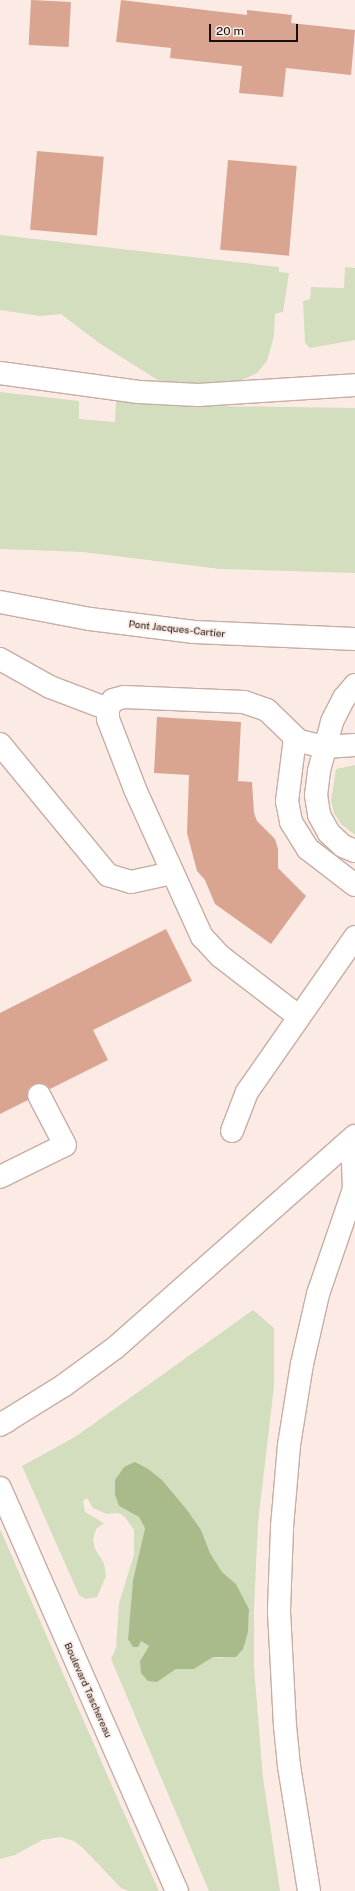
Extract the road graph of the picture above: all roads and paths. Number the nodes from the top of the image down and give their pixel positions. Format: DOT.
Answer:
graph roads {
  1 [pos="0,373"];
  2 [pos="355,385"];
  3 [pos="0,602"];
  4 [pos="355,639"];
  5 [pos="0,660"];
  6 [pos="355,685"];
  7 [pos="108,709"];
  8 [pos="295,738"];
  9 [pos="0,744"];
  10 [pos="355,745"];
  11 [pos="325,747"];
  12 [pos="355,851"];
  13 [pos="172,873"];
  14 [pos="355,885"];
  15 [pos="355,937"];
  16 [pos="298,1016"];
  17 [pos="39,1095"];
  18 [pos="232,1131"];
  19 [pos="354,1138"];
  20 [pos="0,1177"];
  21 [pos="2,1423"];
  22 [pos="0,1488"];
  23 [pos="177,1891"];
  24 [pos="309,1891"];
  1 -- 2 [label="main road"];
  3 -- 4 [label="main road, Pont Jacques-Cartier"];
  5 -- 7 [label="main road"];
  6 -- 11 [label="main road"];
  7 -- 8 [label="main road"];
  7 -- 13 [label="main road"];
  8 -- 11 [label="main road"];
  8 -- 14 [label="main road"];
  9 -- 13 [label="main road"];
  10 -- 11 [label="main road"];
  11 -- 12 [label="main road"];
  13 -- 16 [label="main road"];
  15 -- 16 [label="main road"];
  16 -- 18 [label="main road"];
  17 -- 20 [label="main road"];
  19 -- 21 [label="main road"];
  19 -- 24 [label="main road"];
  22 -- 23 [label="main road, Boulevard Taschereau"];
}
